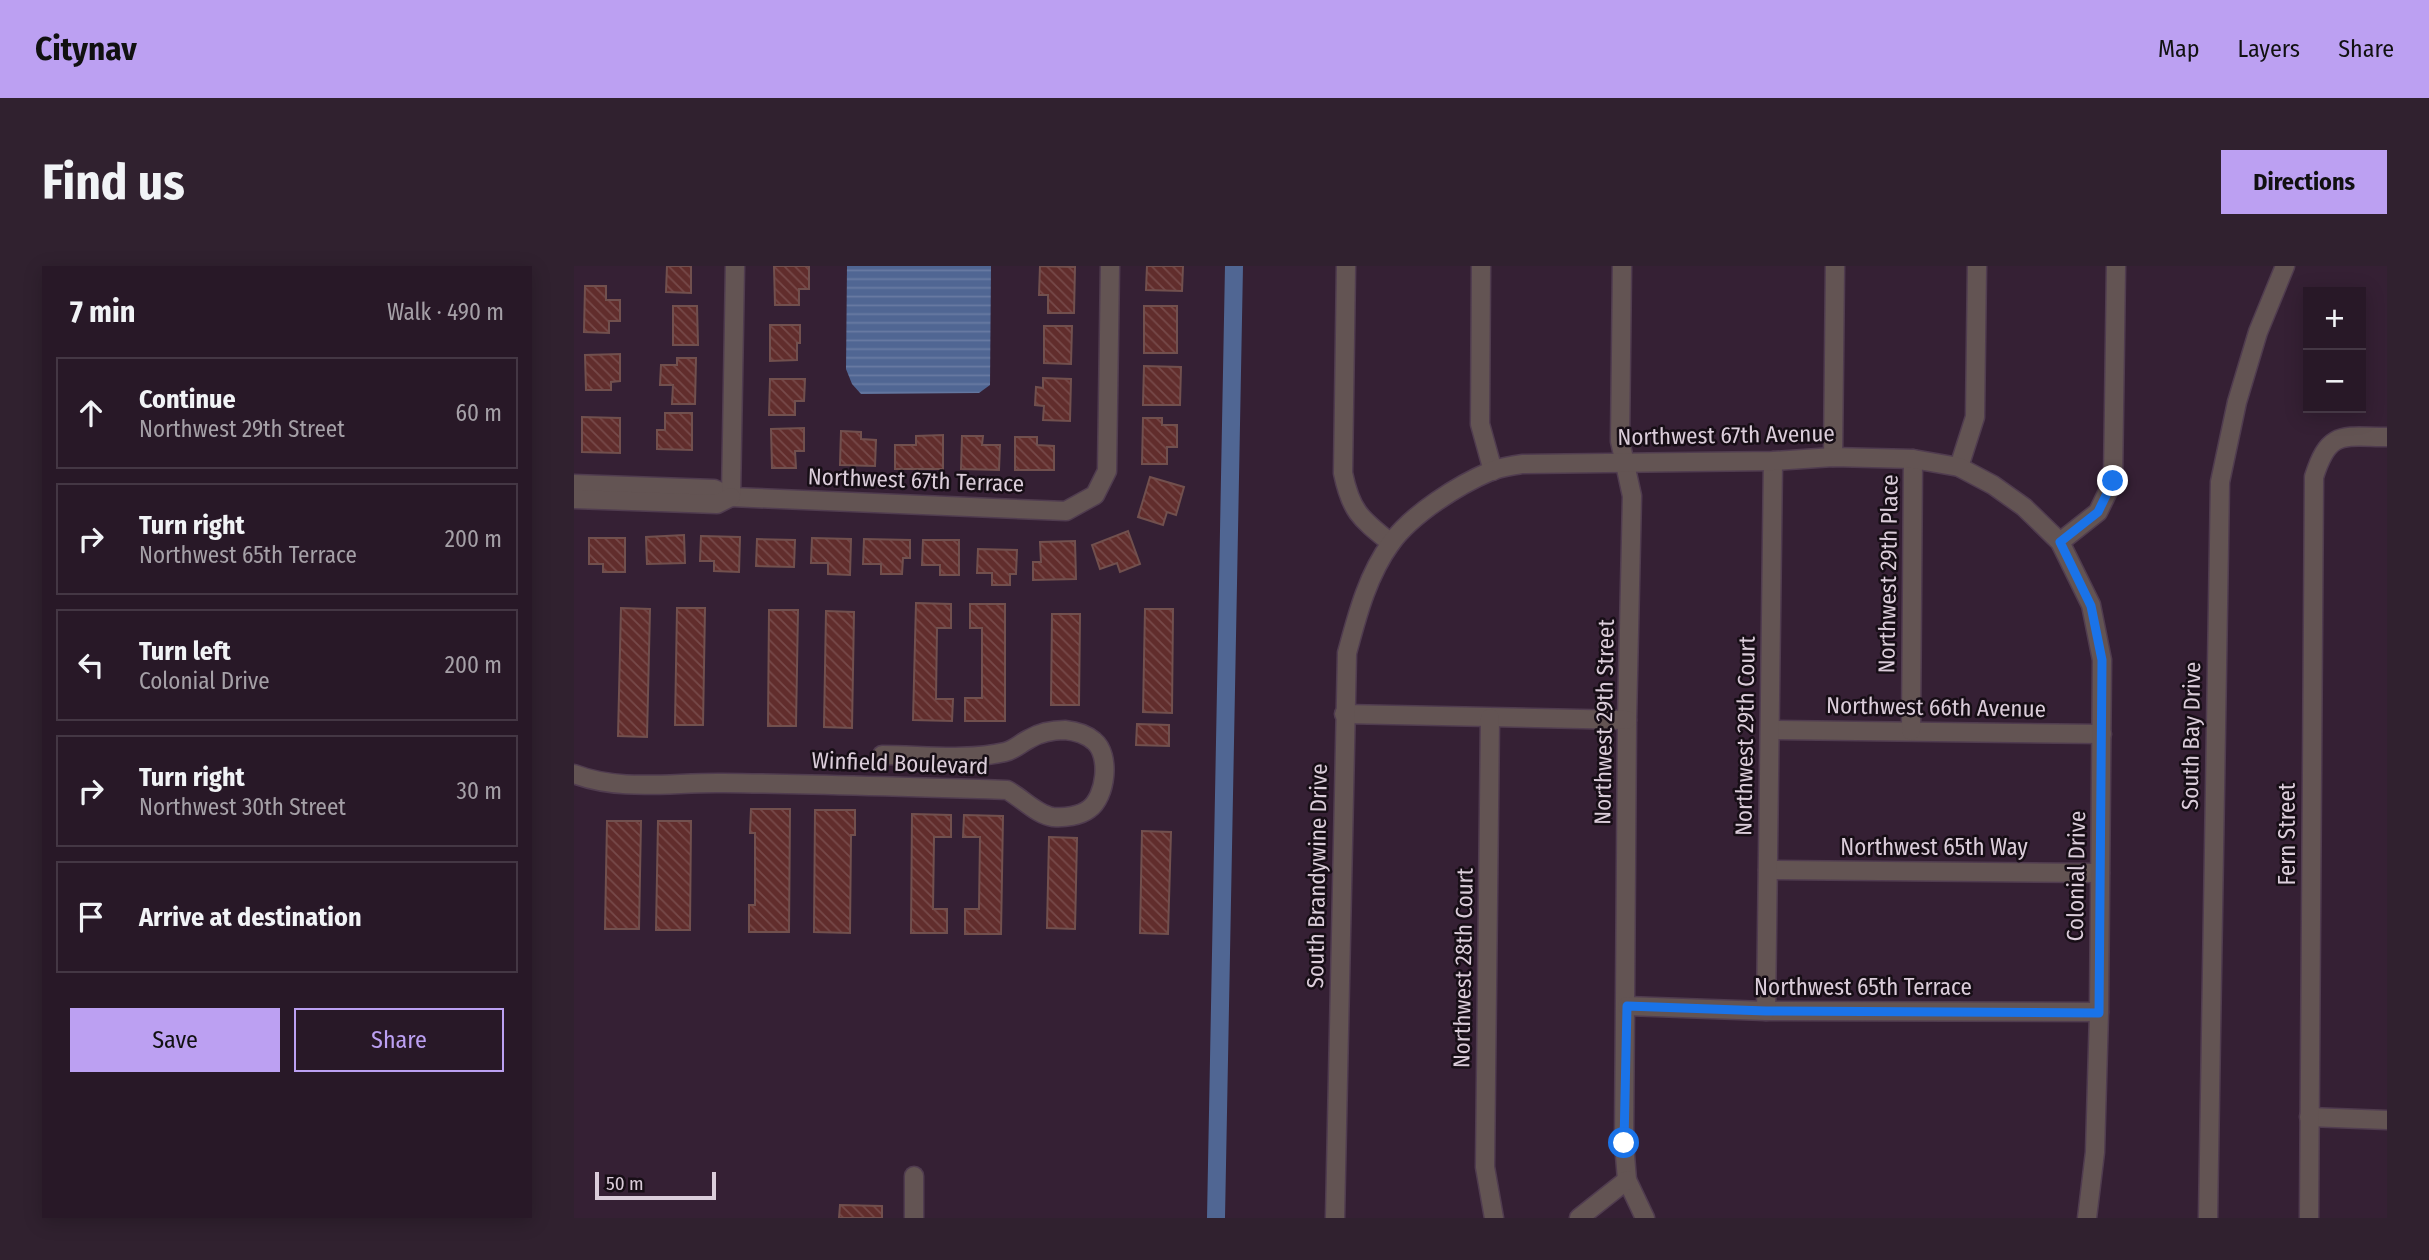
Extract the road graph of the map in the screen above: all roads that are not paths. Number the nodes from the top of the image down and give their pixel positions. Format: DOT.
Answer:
graph roads {
  1 [pos="735,266"];
  2 [pos="1110,266"];
  3 [pos="1346,266"];
  4 [pos="1481,266"];
  5 [pos="1622,266"];
  6 [pos="1835,266"];
  7 [pos="1977,266"];
  8 [pos="2116,266"];
  9 [pos="2286,266"];
  10 [pos="2387,437"];
  11 [pos="1833,457"];
  12 [pos="1913,459"];
  13 [pos="1624,461"];
  14 [pos="1773,461"];
  15 [pos="1959,467"];
  16 [pos="1493,471"];
  17 [pos="574,484"];
  18 [pos="730,497"];
  19 [pos="574,499"];
  20 [pos="2060,542"];
  21 [pos="1391,543"];
  22 [pos="1345,714"];
  23 [pos="1490,718"];
  24 [pos="1627,720"];
  25 [pos="1770,730"];
  26 [pos="1911,731"];
  27 [pos="2102,734"];
  28 [pos="882,755"];
  29 [pos="574,774"];
  30 [pos="1768,870"];
  31 [pos="2100,873"];
  32 [pos="1627,1006"];
  33 [pos="1766,1011"];
  34 [pos="2099,1013"];
  35 [pos="2309,1117"];
  36 [pos="2387,1120"];
  37 [pos="914,1176"];
  38 [pos="1627,1180"];
  39 [pos="914,1218"];
  40 [pos="1335,1218"];
  41 [pos="1494,1218"];
  42 [pos="1579,1218"];
  43 [pos="1645,1218"];
  44 [pos="2087,1218"];
  45 [pos="2208,1218"];
  46 [pos="2309,1218"];
  1 -- 18 [label="street"];
  2 -- 18 [label="street, Northwest 67th Terrace"];
  3 -- 21 [label="street"];
  4 -- 16 [label="street"];
  5 -- 13 [label="street, Northwest 29th Street"];
  6 -- 11 [label="street"];
  7 -- 15 [label="street"];
  8 -- 20 [label="street"];
  9 -- 45 [label="street, South Bay Drive"];
  10 -- 35 [label="street, Fern Street"];
  11 -- 12 [label="street, Northwest 67th Avenue"];
  11 -- 14 [label="street, Northwest 67th Avenue"];
  12 -- 15 [label="street, Northwest 67th Avenue"];
  12 -- 26 [label="street, Northwest 29th Place"];
  13 -- 14 [label="street, Northwest 67th Avenue"];
  13 -- 16 [label="street, Northwest 67th Avenue"];
  13 -- 24 [label="street, Northwest 29th Street"];
  14 -- 25 [label="street, Northwest 29th Court"];
  15 -- 20 [label="street, Northwest 67th Avenue"];
  16 -- 21 [label="street, Northwest 67th Avenue"];
  17 -- 18 [label="street, Northwest 67th Terrace"];
  18 -- 19 [label="street, Northwest 67th Terrace"];
  20 -- 27 [label="street, Colonial Drive"];
  21 -- 22 [label="street, South Brandywine Drive"];
  22 -- 23 [label="street"];
  22 -- 40 [label="street, South Brandywine Drive"];
  23 -- 24 [label="street"];
  23 -- 41 [label="street, Northwest 28th Court"];
  24 -- 32 [label="street, Northwest 29th Street"];
  25 -- 26 [label="street, Northwest 66th Avenue"];
  25 -- 30 [label="street, Northwest 29th Court"];
  26 -- 27 [label="street, Northwest 66th Avenue"];
  27 -- 31 [label="street, Colonial Drive"];
  28 -- 29 [label="street, Winfield Boulevard"];
  30 -- 31 [label="street, Northwest 65th Way"];
  30 -- 33 [label="street, Northwest 29th Court"];
  31 -- 34 [label="street, Colonial Drive"];
  32 -- 33 [label="street, Northwest 65th Terrace"];
  32 -- 38 [label="street, Northwest 29th Street"];
  33 -- 34 [label="street, Northwest 65th Terrace"];
  34 -- 44 [label="street, Colonial Drive"];
  35 -- 36 [label="street"];
  35 -- 46 [label="street, Fern Street"];
  37 -- 39 [label="street"];
  38 -- 42 [label="street"];
  38 -- 43 [label="street"];
}
